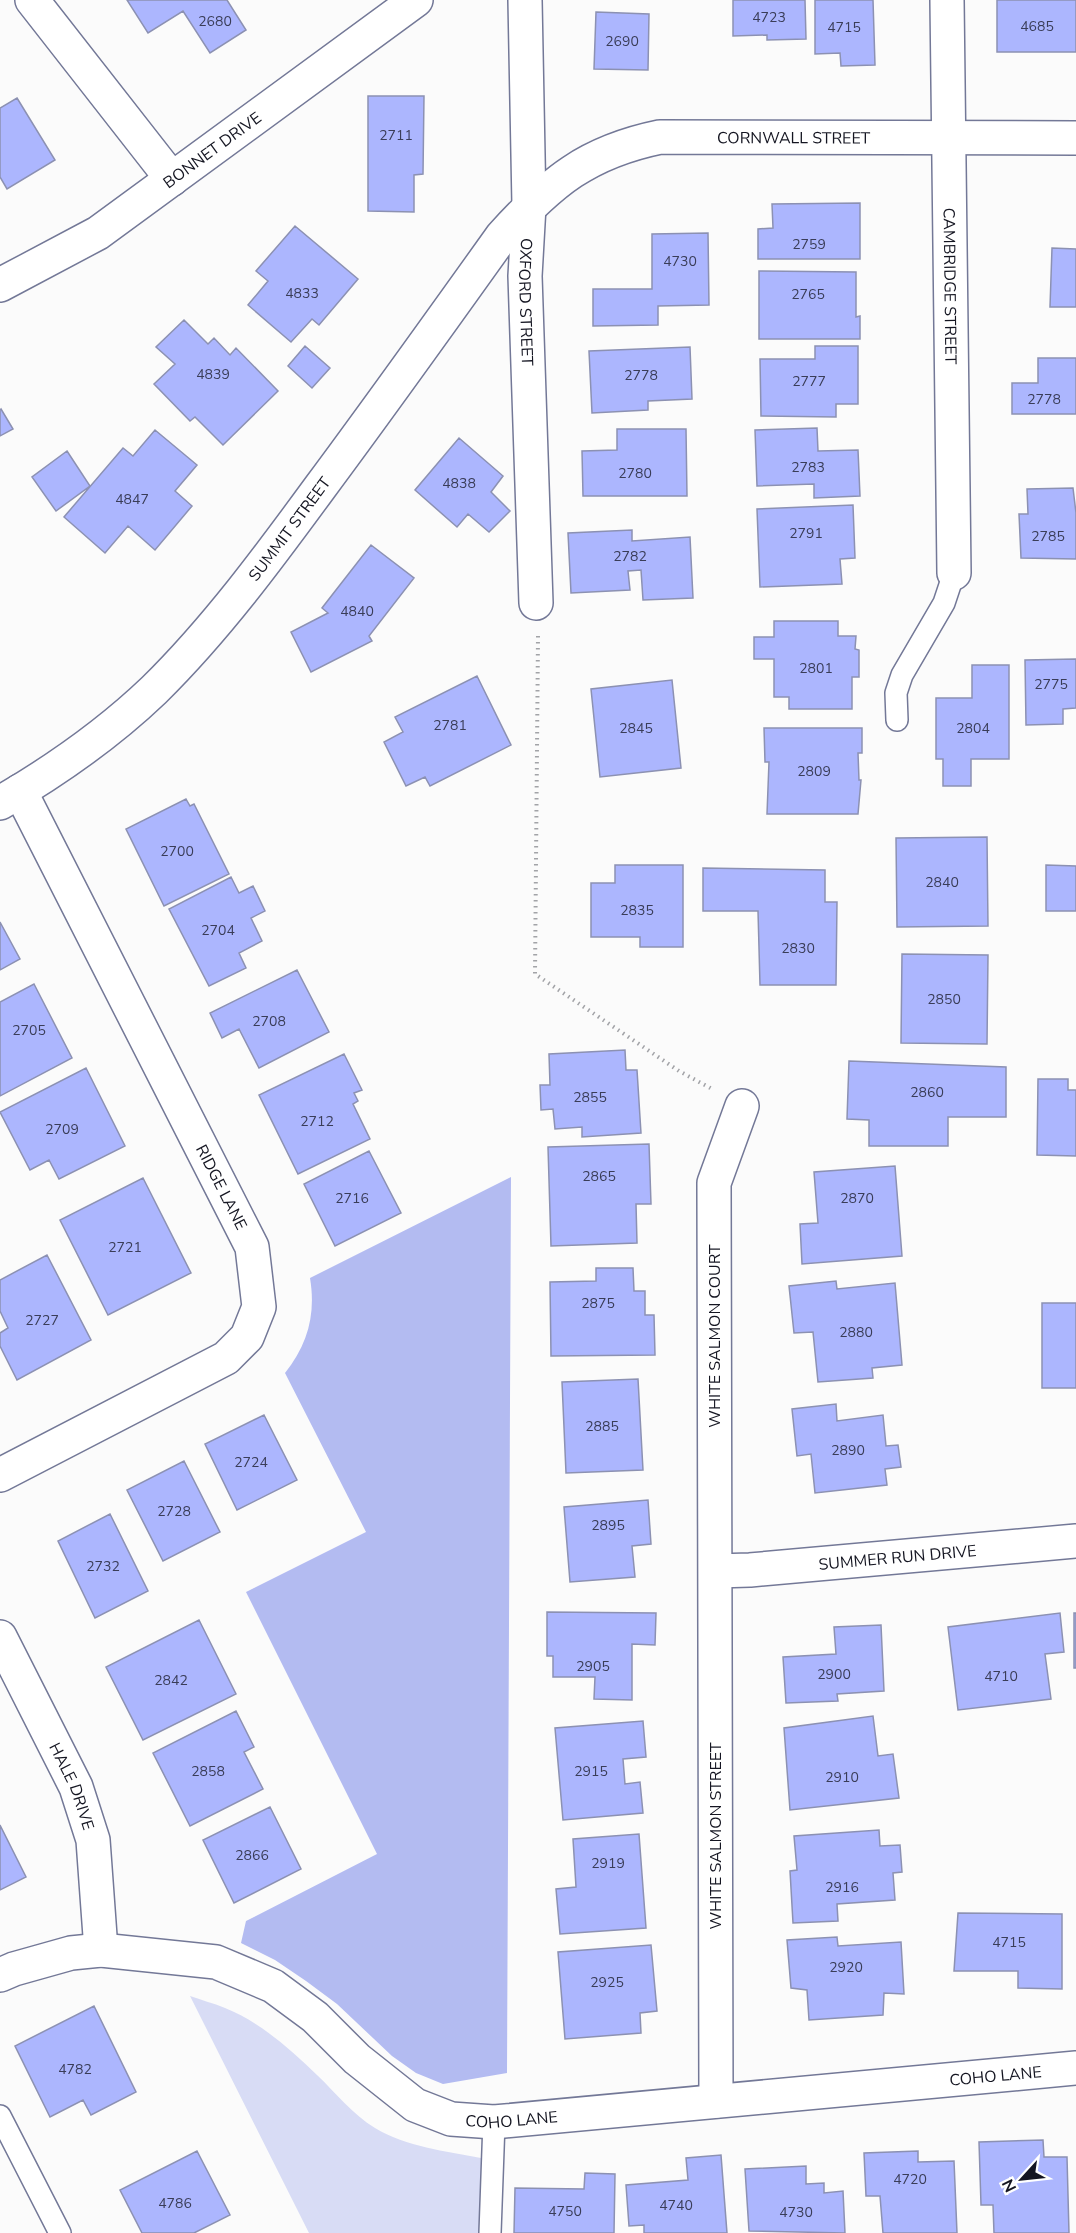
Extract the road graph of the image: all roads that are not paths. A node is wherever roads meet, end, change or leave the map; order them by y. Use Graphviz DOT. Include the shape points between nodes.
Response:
graph roads {
  1 [pos="32,0"];
  2 [pos="416,0"];
  3 [pos="525,0"];
  4 [pos="947,0"];
  5 [pos="949,138"];
  6 [pos="1076,138"];
  7 [pos="172,179"];
  8 [pos="529,206"];
  9 [pos="0,285"];
  10 [pos="954,573"];
  11 [pos="537,603"];
  12 [pos="897,720"];
  13 [pos="10,797"];
  14 [pos="742,1106"];
  15 [pos="0,1475"];
  16 [pos="1076,1541"];
  17 [pos="716,1571"];
  18 [pos="0,1637"];
  19 [pos="101,1950"];
  20 [pos="0,1976"];
  21 [pos="1076,2068"];
  22 [pos="716,2101"];
  23 [pos="0,2116"];
  24 [pos="494,2122"];
  25 [pos="60,2233"];
  26 [pos="490,2233"];
  1 -- 7 [label="street"];
  2 -- 7 [label="street, BONNET DRIVE"];
  3 -- 8 [label="street, OXFORD STREET"];
  4 -- 5 [label="street, CAMBRIDGE STREET"];
  5 -- 6 [label="street, CORNWALL STREET"];
  5 -- 8 [label="street, CORNWALL STREET" via="660,137 583,163"];
  5 -- 10 [label="street, CAMBRIDGE STREET"];
  7 -- 9 [label="street, BONNET DRIVE" via="98,233"];
  8 -- 11 [label="street, OXFORD STREET" via="525,276"];
  8 -- 13 [label="street, SUMMIT STREET" via="502,236 253,576 186,656 154,690 89,745"];
  10 -- 12 [label="lane" via="944,603 902,675 896,693"];
  13 -- 15 [label="street, RIDGE LANE" via="252,1247 259,1307 247,1337 226,1358"];
  14 -- 17 [label="street, WHITE SALMON COURT" via="714,1183"];
  16 -- 17 [label="street, SUMMER RUN DRIVE"];
  17 -- 22 [label="street, WHITE SALMON STREET"];
  18 -- 19 [label="street, HALE DRIVE" via="76,1787 93,1840"];
  19 -- 20 [label="street, COHO LANE" via="71,1953"];
  19 -- 24 [label="street, COHO LANE" via="224,1965 273,1986 315,2017 357,2059 415,2105 452,2119"];
  21 -- 22 [label="street, COHO LANE"];
  22 -- 24 [label="street, COHO LANE"];
  23 -- 25 [label="lane"];
  24 -- 26 [label="lane"];
}
